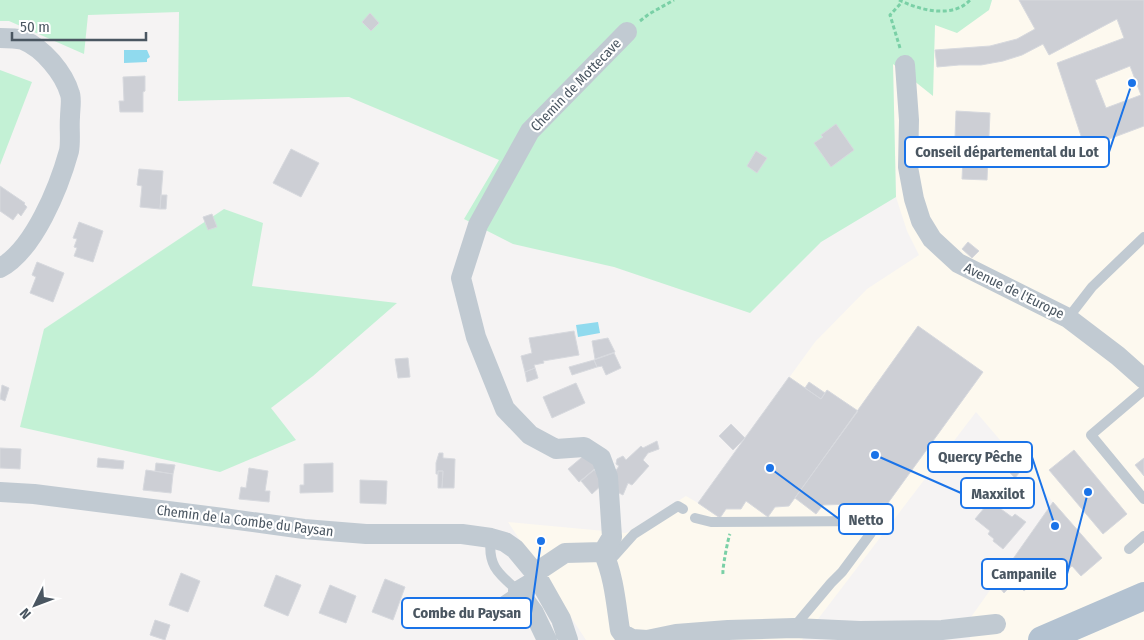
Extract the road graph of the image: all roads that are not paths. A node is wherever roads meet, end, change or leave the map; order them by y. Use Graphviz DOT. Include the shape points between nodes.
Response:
graph roads {
  1 [pos="627,32"];
  2 [pos="0,38"];
  3 [pos="905,65"];
  4 [pos="1144,237"];
  5 [pos="0,268"];
  6 [pos="1068,318"];
  7 [pos="1144,379"];
  8 [pos="1144,390"];
  9 [pos="0,492"];
  10 [pos="1144,499"];
  11 [pos="683,510"];
  12 [pos="695,518"];
  13 [pos="1144,536"];
  14 [pos="491,538"];
  15 [pos="1129,549"];
  16 [pos="605,558"];
  17 [pos="537,576"];
  18 [pos="518,591"];
  19 [pos="1144,596"];
  20 [pos="499,604"];
  21 [pos="1144,618"];
  22 [pos="561,619"];
  23 [pos="1087,622"];
  24 [pos="996,624"];
  25 [pos="794,628"];
  26 [pos="548,640"];
  27 [pos="568,640"];
  28 [pos="582,640"];
  29 [pos="1042,640"];
  1 -- 16 [label="street, Chemin de Mottecave" via="530,131 478,225 461,278 476,337 505,409 530,435 556,449 584,447 601,458 608,477 612,538"];
  2 -- 5 [label="street" via="22,40 37,48 56,66 70,94 69,149 55,192 42,220 21,250"];
  3 -- 6 [label="street, Avenue de l'Europe" via="908,167 921,221 932,239 958,263"];
  4 -- 6 [label="lane" via="1092,287"];
  6 -- 7 [label="street, Avenue de l'Europe"];
  8 -- 10 [label="lane" via="1091,435"];
  9 -- 14 [label="street, Chemin de la Combe du Paysan" via="304,529 366,534 462,534"];
  11 -- 16 [label="lane" via="678,506 634,534"];
  12 -- 25 [label="lane" via="711,522 864,521 870,525 871,533 857,554"];
  13 -- 15 [label="lane"];
  14 -- 17 [label="street, Chemin de la Combe du Paysan" via="515,549"];
  14 -- 18 [label="lane" via="490,560 497,573"];
  16 -- 17 [label="street" via="564,553"];
  16 -- 25 [label="street" via="620,630 632,639"];
  17 -- 18 [label="street"];
  17 -- 22 [label="street, Chemin de la Combe du Paysan"];
  18 -- 20 [label="lane"];
  18 -- 26 [label="street"];
  19 -- 23 [label="main road"];
  21 -- 23 [label="main road"];
  22 -- 27 [label="street, Chemin de la Combe du Paysan"];
  22 -- 28 [label="street, Chemin de la Combe du Paysan"];
  23 -- 29 [label="main road"];
  24 -- 25 [label="street" via="942,630"];
}
